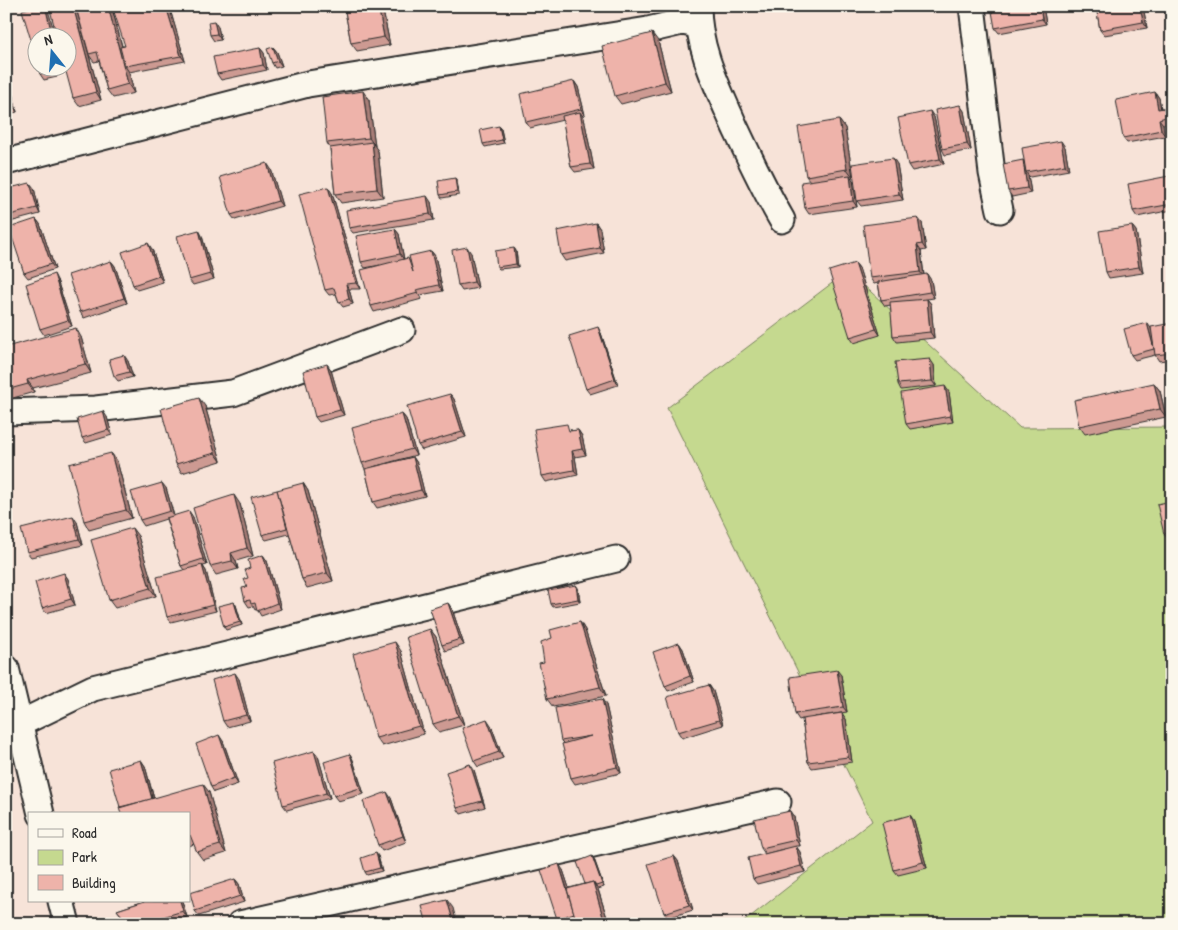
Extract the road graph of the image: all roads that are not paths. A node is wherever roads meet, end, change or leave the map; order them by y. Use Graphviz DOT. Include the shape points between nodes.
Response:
graph roads {
  1 [pos="972,6"];
  2 [pos="698,16"];
  3 [pos="6,162"];
  4 [pos="1000,210"];
  5 [pos="782,220"];
  6 [pos="402,330"];
  7 [pos="6,412"];
  8 [pos="616,559"];
  9 [pos="6,668"];
  10 [pos="19,724"];
  11 [pos="16,757"];
  12 [pos="778,802"];
  13 [pos="40,812"];
  14 [pos="61,902"];
  15 [pos="67,924"];
  16 [pos="240,924"];
  1 -- 4 [label="street" via="992,173"];
  2 -- 3 [label="street" via="648,30 308,84"];
  2 -- 5 [label="street" via="709,68 760,183"];
  6 -- 7 [label="street" via="233,393 96,409"];
  8 -- 10 [label="street" via="92,688"];
  9 -- 10 [label="street"];
  10 -- 11 [label="street"];
  11 -- 13 [label="street"];
  12 -- 16 [label="street"];
  14 -- 15 [label="street"];
}
